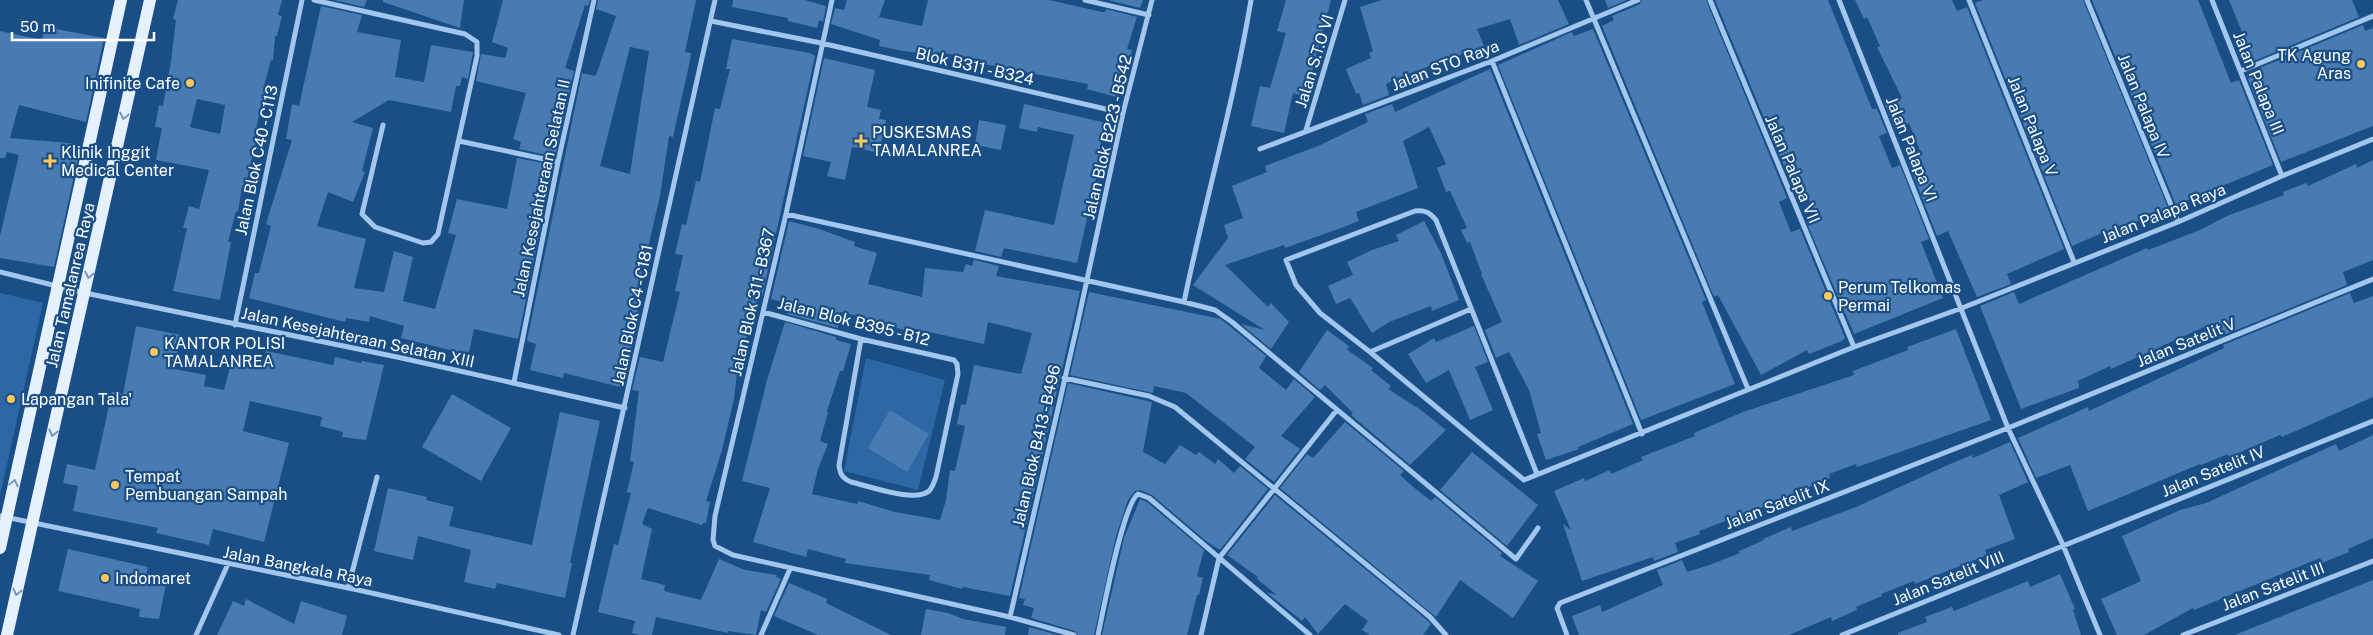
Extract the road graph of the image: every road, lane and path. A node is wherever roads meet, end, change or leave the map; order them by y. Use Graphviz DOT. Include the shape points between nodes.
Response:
graph roads {
  1 [pos="121,0"];
  2 [pos="150,0"];
  3 [pos="302,0"];
  4 [pos="314,0"];
  5 [pos="594,0"];
  6 [pos="715,0"];
  7 [pos="832,0"];
  8 [pos="1085,0"];
  9 [pos="1152,0"];
  10 [pos="1251,0"];
  11 [pos="1345,0"];
  12 [pos="1586,0"];
  13 [pos="1638,0"];
  14 [pos="1710,0"];
  15 [pos="1839,0"];
  16 [pos="1969,0"];
  17 [pos="2087,0"];
  18 [pos="2212,0"];
  19 [pos="1149,15"];
  20 [pos="2373,16"];
  21 [pos="1594,17"];
  22 [pos="711,21"];
  23 [pos="822,43"];
  24 [pos="1492,61"];
  25 [pos="2241,71"];
  26 [pos="1123,113"];
  27 [pos="384,125"];
  28 [pos="1306,130"];
  29 [pos="2373,139"];
  30 [pos="459,141"];
  31 [pos="1260,149"];
  32 [pos="558,162"];
  33 [pos="2282,176"];
  34 [pos="786,214"];
  35 [pos="2178,222"];
  36 [pos="2074,262"];
  37 [pos="0,272"];
  38 [pos="2373,279"];
  39 [pos="1087,281"];
  40 [pos="58,287"];
  41 [pos="85,293"];
  42 [pos="1184,302"];
  43 [pos="1962,308"];
  44 [pos="1471,310"];
  45 [pos="763,312"];
  46 [pos="235,325"];
  47 [pos="861,339"];
  48 [pos="1854,347"];
  49 [pos="1370,352"];
  50 [pos="1064,378"];
  51 [pos="514,382"];
  52 [pos="1748,389"];
  53 [pos="624,408"];
  54 [pos="1336,411"];
  55 [pos="2373,421"];
  56 [pos="2008,428"];
  57 [pos="1642,434"];
  58 [pos="1537,474"];
  59 [pos="377,476"];
  60 [pos="1274,487"];
  61 [pos="3,517"];
  62 [pos="32,524"];
  63 [pos="1538,528"];
  64 [pos="2063,545"];
  65 [pos="0,548"];
  66 [pos="1219,558"];
  67 [pos="2373,560"];
  68 [pos="228,564"];
  69 [pos="790,569"];
  70 [pos="348,588"];
  71 [pos="1010,617"];
  72 [pos="533,632"];
  73 [pos="8,635"];
  74 [pos="196,635"];
  75 [pos="559,635"];
  76 [pos="573,635"];
  77 [pos="761,635"];
  78 [pos="1074,635"];
  79 [pos="1098,635"];
  80 [pos="1200,635"];
  81 [pos="1310,635"];
  82 [pos="1446,635"];
  83 [pos="1567,635"];
  84 [pos="1842,635"];
  85 [pos="2100,635"];
  86 [pos="2183,635"];
  1 -- 40 [label="main road, Jalan Tamalanrea Raya"];
  2 -- 41 [label="main road, Jalan Tamalanrea Raya, one-way"];
  3 -- 46 [label="street, Jalan Blok C40 - C113"];
  4 -- 30 [label="street" via="473,38 477,42 476,56"];
  5 -- 32 [label="street, Jalan Kesejahteraan Selatan II"];
  6 -- 22 [label="street, Jalan Blok C4 - C181"];
  7 -- 23 [label="street, Jalan Blok 311 - B367"];
  8 -- 19 [label="street"];
  9 -- 19 [label="street, Jalan Blok B223 - B542"];
  10 -- 42 [label="street" via="1225,134"];
  11 -- 28 [label="street, Jalan S.T.O VI"];
  12 -- 21 [label="street"];
  13 -- 21 [label="street, Jalan STO Raya"];
  14 -- 48 [label="street, Jalan Palapa VII"];
  15 -- 43 [label="street, Jalan Palapa VI"];
  16 -- 36 [label="street, Jalan Palapa V"];
  17 -- 35 [label="street, Jalan Palapa IV"];
  18 -- 25 [label="street, Jalan Palapa III"];
  19 -- 26 [label="street, Jalan Blok B223 - B542"];
  20 -- 25 [label="street"];
  21 -- 24 [label="street, Jalan STO Raya"];
  21 -- 52 [label="street"];
  22 -- 23 [label="street, Blok B311 - B324"];
  22 -- 53 [label="street, Jalan Blok C4 - C181"];
  23 -- 26 [label="street, Blok B311 - B324"];
  23 -- 34 [label="street, Jalan Blok 311 - B367"];
  24 -- 28 [label="street, Jalan STO Raya"];
  24 -- 57 [label="street"];
  25 -- 33 [label="street, Jalan Palapa III"];
  26 -- 39 [label="street, Jalan Blok B223 - B542"];
  27 -- 30 [label="street" via="362,214 375,227 423,243 431,242 438,234"];
  28 -- 31 [label="street, Jalan STO Raya"];
  29 -- 33 [label="street, Jalan Palapa Raya"];
  30 -- 32 [label="street"];
  32 -- 51 [label="street, Jalan Kesejahteraan Selatan II"];
  33 -- 35 [label="street, Jalan Palapa Raya"];
  34 -- 39 [label="street"];
  34 -- 45 [label="street, Jalan Blok 311 - B367"];
  35 -- 36 [label="street, Jalan Palapa Raya"];
  36 -- 43 [label="street, Jalan Palapa Raya"];
  37 -- 40 [label="street, Jalan Kesejahteraan Selatan XIII"];
  38 -- 56 [label="street, Jalan Satelit V"];
  39 -- 42 [label="street"];
  39 -- 50 [label="street, Jalan Blok B413 - B496"];
  40 -- 41 [label="street, Jalan Kesejahteraan Selatan XIII"];
  61 -- 40 [label="main road, Jalan Tamalanrea Raya, one-way"];
  41 -- 46 [label="street, Jalan Kesejahteraan Selatan XIII"];
  41 -- 62 [label="main road, Jalan Tamalanrea Raya, one-way"];
  42 -- 54 [label="street" via="1222,314"];
  43 -- 48 [label="street, Jalan Palapa Raya"];
  43 -- 56 [label="street, Jalan Palapa VI"];
  44 -- 49 [label="street"];
  44 -- 49 [label="street" via="1436,220 1424,210 1286,260 1296,285 1320,313"];
  44 -- 58 [label="street"];
  45 -- 47 [label="street, Jalan Blok B395 - B12"];
  45 -- 69 [label="street, Jalan Blok 311 - B367" via="715,516 714,543 717,548 733,555"];
  46 -- 51 [label="street, Jalan Kesejahteraan Selatan XIII"];
  47 -- 47 [label="street, Jalan Blok B395 - B12" via="938,355 957,364 933,486 921,495 911,496 845,479 840,474"];
  48 -- 52 [label="street, Jalan Palapa Raya"];
  49 -- 58 [label="street" via="1524,480"];
  50 -- 60 [label="street" via="1149,396 1175,407"];
  50 -- 71 [label="street, Jalan Blok B413 - B496"];
  51 -- 53 [label="street, Jalan Kesejahteraan Selatan XIII"];
  52 -- 57 [label="street, Jalan Palapa Raya"];
  53 -- 76 [label="street, Jalan Blok C4 - C181"];
  54 -- 60 [label="street"];
  54 -- 63 [label="street" via="1516,559"];
  55 -- 64 [label="street, Jalan Satelit IV"];
  56 -- 64 [label="street, Jalan Palapa VI"];
  56 -- 83 [label="street, Jalan Satelit IX" via="1560,603 1557,607"];
  57 -- 58 [label="street, Jalan Palapa Raya"];
  59 -- 70 [label="street"];
  60 -- 66 [label="street"];
  60 -- 82 [label="street" via="1430,617"];
  61 -- 62 [label="street, Jalan Bangkala Raya"];
  61 -- 65 [label="main road, Jalan Tamalanrea Raya"];
  62 -- 68 [label="street, Jalan Bangkala Raya"];
  62 -- 73 [label="main road, Jalan Tamalanrea Raya, one-way"];
  64 -- 84 [label="street, Jalan Satelit VIII"];
  64 -- 85 [label="street, Jalan Palapa VI"];
  66 -- 79 [label="street" via="1149,498 1134,496 1117,549"];
  66 -- 80 [label="street"];
  66 -- 81 [label="street"];
  67 -- 86 [label="street, Jalan Satelit III"];
  68 -- 70 [label="street, Jalan Bangkala Raya"];
  68 -- 74 [label="street"];
  69 -- 71 [label="street"];
  69 -- 77 [label="street"];
  70 -- 72 [label="street, Jalan Bangkala Raya"];
  71 -- 78 [label="street"];
  72 -- 75 [label="street, Jalan Bangkala Raya"];
}
